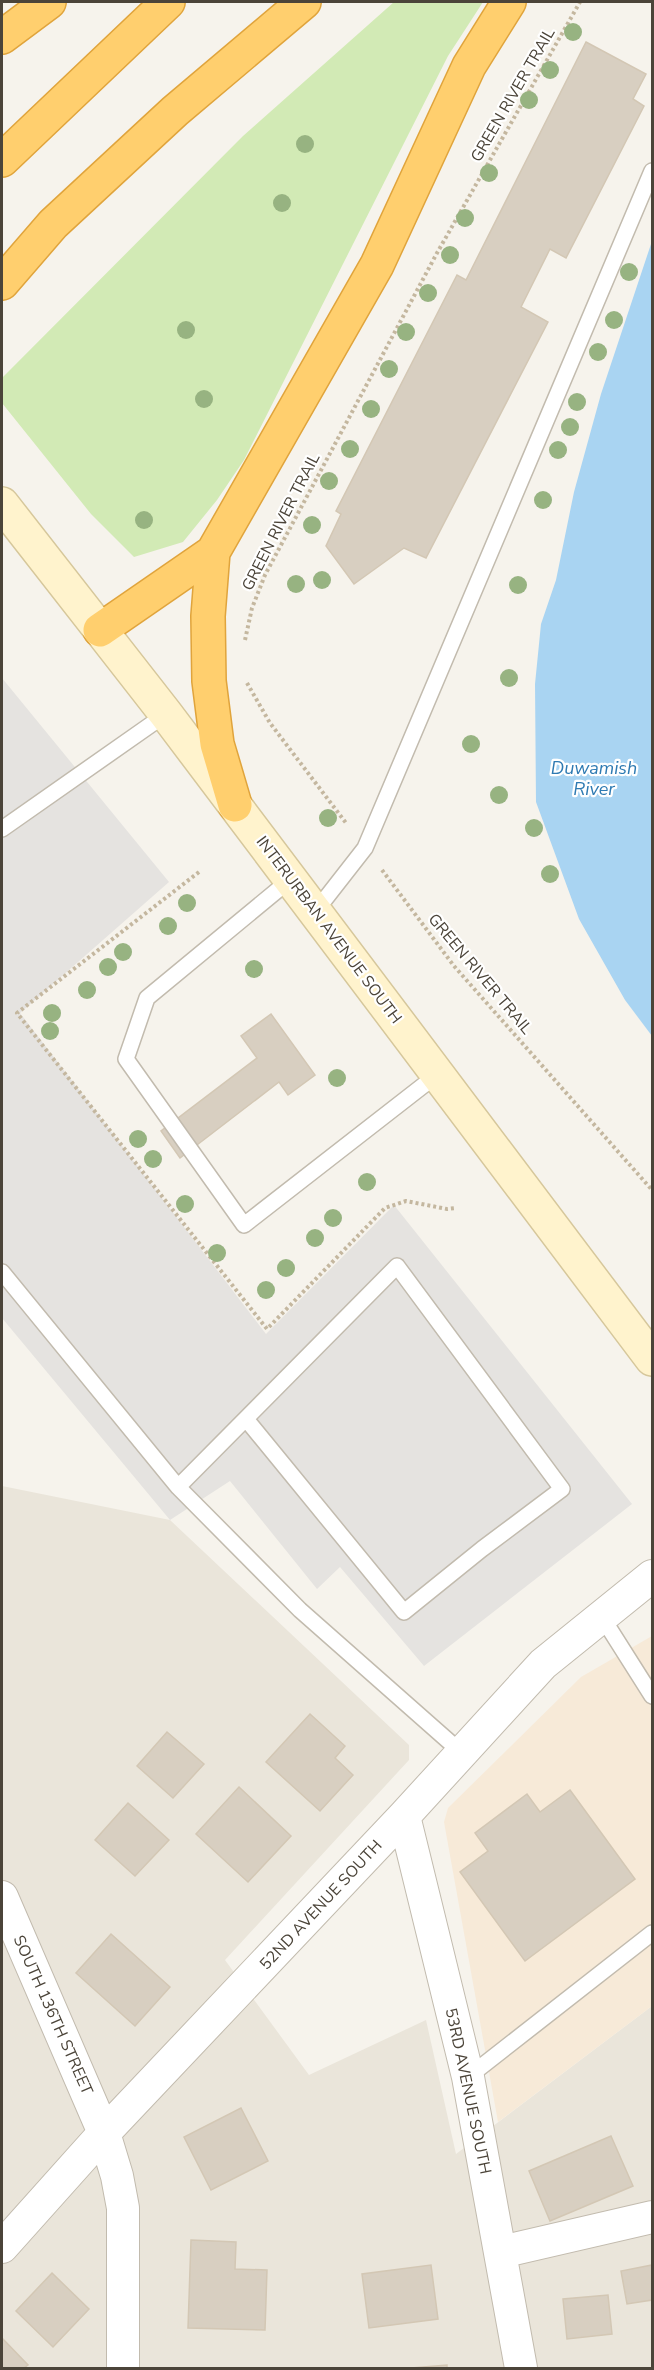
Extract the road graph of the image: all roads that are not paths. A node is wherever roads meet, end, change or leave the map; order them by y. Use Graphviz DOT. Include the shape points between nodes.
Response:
graph roads {
  1 [pos="49,2"];
  2 [pos="168,2"];
  3 [pos="304,2"];
  4 [pos="509,2"];
  5 [pos="2,38"];
  6 [pos="2,160"];
  7 [pos="652,171"];
  8 [pos="2,283"];
  9 [pos="2,504"];
  10 [pos="213,552"];
  11 [pos="100,630"];
  12 [pos="166,714"];
  13 [pos="235,805"];
  14 [pos="2,829"];
  15 [pos="291,879"];
  16 [pos="315,912"];
  17 [pos="438,1074"];
  18 [pos="2,1272"];
  19 [pos="652,1359"];
  20 [pos="246,1419"];
  21 [pos="178,1487"];
  22 [pos="652,1576"];
  23 [pos="602,1617"];
  24 [pos="652,1694"];
  25 [pos="462,1753"];
  26 [pos="404,1816"];
  27 [pos="2,1897"];
  28 [pos="652,1933"];
  29 [pos="468,2077"];
  30 [pos="104,2133"];
  31 [pos="652,2217"];
  32 [pos="2,2247"];
  33 [pos="501,2252"];
  34 [pos="123,2368"];
  35 [pos="521,2368"];
  1 -- 5 [label="highway"];
  2 -- 6 [label="highway"];
  3 -- 8 [label="highway" via="175,111 53,224"];
  4 -- 10 [label="highway" via="469,66 377,265"];
  7 -- 16 [label="lane" via="365,848"];
  9 -- 11 [label="main road, INTERURBAN AVENUE SOUTH"];
  10 -- 11 [label="highway"];
  10 -- 13 [label="highway" via="208,616 209,681 217,744"];
  11 -- 12 [label="main road, INTERURBAN AVENUE SOUTH"];
  12 -- 13 [label="main road, INTERURBAN AVENUE SOUTH"];
  12 -- 14 [label="lane"];
  13 -- 15 [label="main road, INTERURBAN AVENUE SOUTH"];
  15 -- 16 [label="main road, INTERURBAN AVENUE SOUTH"];
  15 -- 17 [label="lane" via="147,998 126,1059 244,1225"];
  16 -- 17 [label="main road, INTERURBAN AVENUE SOUTH"];
  17 -- 19 [label="main road, INTERURBAN AVENUE SOUTH"];
  18 -- 21 [label="lane"];
  20 -- 20 [label="lane" via="397,1266 562,1489 404,1612"];
  20 -- 21 [label="lane"];
  21 -- 25 [label="lane" via="300,1610"];
  22 -- 23 [label="street, 52ND AVENUE SOUTH"];
  23 -- 24 [label="lane"];
  23 -- 25 [label="street, 52ND AVENUE SOUTH" via="543,1664"];
  25 -- 26 [label="street, 52ND AVENUE SOUTH"];
  26 -- 29 [label="street, 53RD AVENUE SOUTH"];
  26 -- 30 [label="street, 52ND AVENUE SOUTH"];
  27 -- 30 [label="street, SOUTH 136TH STREET"];
  28 -- 29 [label="lane"];
  29 -- 33 [label="street, 53RD AVENUE SOUTH"];
  30 -- 32 [label="street, 52ND AVENUE SOUTH"];
  30 -- 34 [label="street, SOUTH 136TH STREET" via="123,2208"];
  31 -- 33 [label="street"];
  33 -- 35 [label="street, 53RD AVENUE SOUTH"];
}
